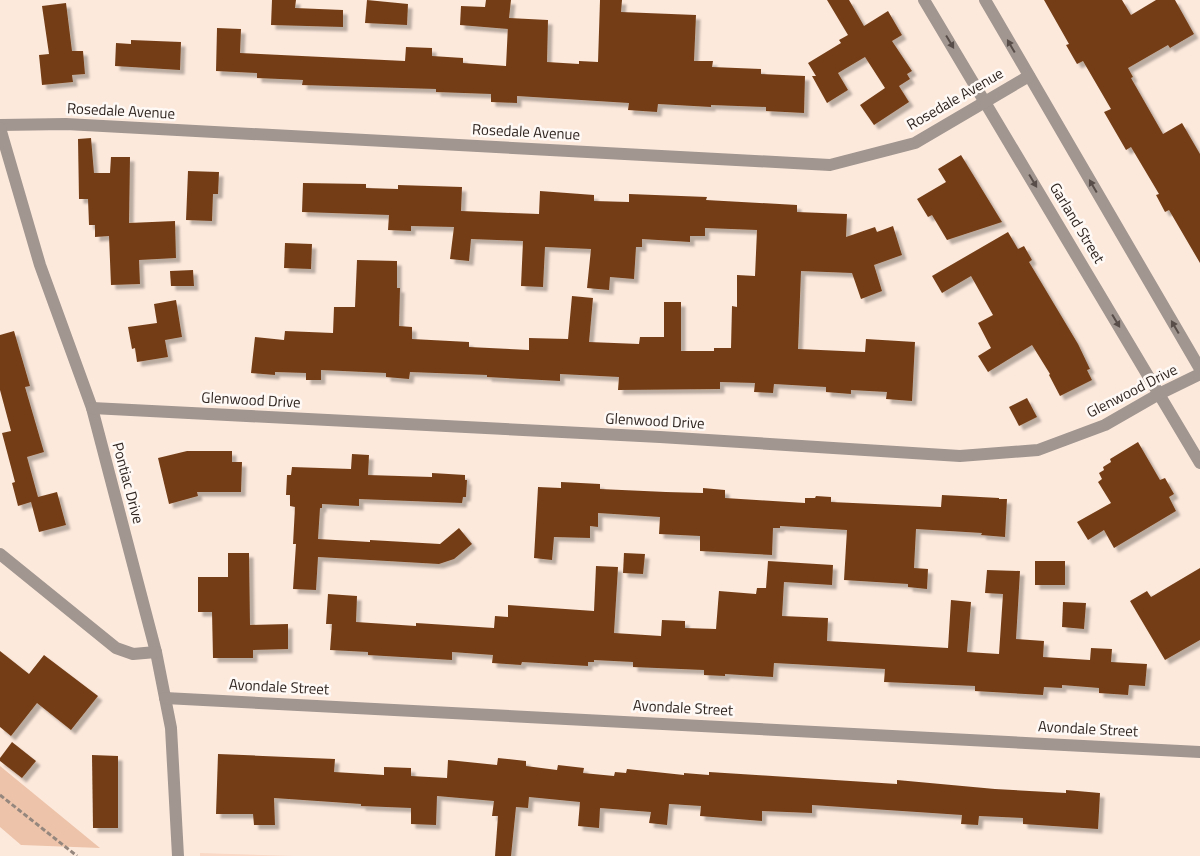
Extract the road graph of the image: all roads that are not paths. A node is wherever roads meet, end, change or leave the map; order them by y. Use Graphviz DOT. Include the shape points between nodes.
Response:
graph roads {
  1 [pos="924,0"];
  2 [pos="985,0"];
  3 [pos="1029,76"];
  4 [pos="985,101"];
  5 [pos="0,127"];
  6 [pos="1200,369"];
  7 [pos="1200,374"];
  8 [pos="1159,394"];
  9 [pos="92,408"];
  10 [pos="1200,463"];
  11 [pos="0,554"];
  12 [pos="156,652"];
  13 [pos="165,698"];
  14 [pos="1200,752"];
  15 [pos="178,856"];
  1 -- 4 [label="street, Garland Street, one-way"];
  3 -- 2 [label="street, one-way"];
  3 -- 4 [label="street, Rosedale Avenue"];
  6 -- 3 [label="street, one-way"];
  4 -- 5 [label="street, Rosedale Avenue" via="916,143 830,165 66,124"];
  4 -- 8 [label="street, Garland Street, one-way"];
  5 -- 9 [label="street, Pontiac Drive" via="40,266"];
  7 -- 8 [label="street, Glenwood Drive"];
  8 -- 9 [label="street, Glenwood Drive" via="1105,425 1038,450 960,456"];
  8 -- 10 [label="street, Garland Street"];
  9 -- 12 [label="street, Pontiac Drive"];
  11 -- 12 [label="street" via="116,648 133,654"];
  12 -- 13 [label="street, Pontiac Drive"];
  13 -- 14 [label="street, Avondale Street"];
  13 -- 15 [label="street, Pontiac Drive" via="171,728"];
}
